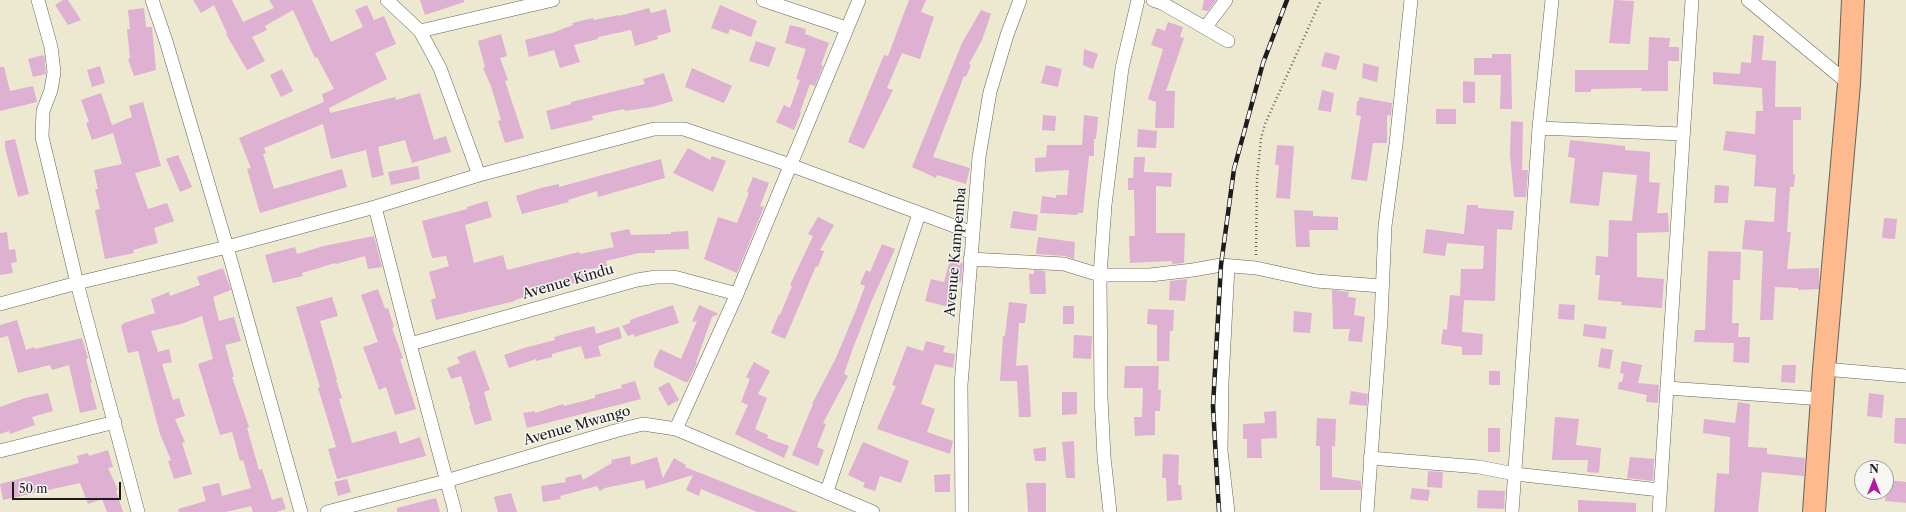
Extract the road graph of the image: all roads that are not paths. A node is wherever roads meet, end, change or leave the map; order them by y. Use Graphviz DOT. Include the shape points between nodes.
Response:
graph roads {
  1 [pos="38,0"];
  2 [pos="152,0"];
  3 [pos="387,0"];
  4 [pos="553,0"];
  5 [pos="763,0"];
  6 [pos="859,0"];
  7 [pos="1020,0"];
  8 [pos="1138,0"];
  9 [pos="1154,0"];
  10 [pos="1226,0"];
  11 [pos="1411,0"];
  12 [pos="1552,0"];
  13 [pos="1692,0"];
  14 [pos="1748,0"];
  15 [pos="1853,0"];
  16 [pos="846,28"];
  17 [pos="1205,28"];
  18 [pos="420,30"];
  19 [pos="1228,41"];
  20 [pos="1849,84"];
  21 [pos="1539,128"];
  22 [pos="1682,134"];
  23 [pos="790,165"];
  24 [pos="479,175"];
  25 [pos="375,207"];
  26 [pos="919,214"];
  27 [pos="973,233"];
  28 [pos="227,247"];
  29 [pos="970,259"];
  30 [pos="1228,266"];
  31 [pos="1100,274"];
  32 [pos="77,283"];
  33 [pos="1381,286"];
  34 [pos="737,294"];
  35 [pos="0,304"];
  36 [pos="410,344"];
  37 [pos="1824,369"];
  38 [pos="1906,376"];
  39 [pos="1667,388"];
  40 [pos="1823,399"];
  41 [pos="115,422"];
  42 [pos="676,429"];
  43 [pos="0,451"];
  44 [pos="1370,458"];
  45 [pos="1515,474"];
  46 [pos="446,480"];
  47 [pos="1660,490"];
  48 [pos="827,491"];
  49 [pos="138,512"];
  50 [pos="301,512"];
  51 [pos="327,512"];
  52 [pos="455,512"];
  53 [pos="873,512"];
  54 [pos="962,512"];
  55 [pos="1110,512"];
  56 [pos="1228,512"];
  57 [pos="1367,512"];
  58 [pos="1512,512"];
  59 [pos="1658,512"];
  60 [pos="1814,512"];
  1 -- 32 [label="street" via="51,47 54,72 43,111 42,137"];
  2 -- 28 [label="street"];
  3 -- 18 [label="street"];
  4 -- 18 [label="street"];
  5 -- 16 [label="street"];
  6 -- 16 [label="street"];
  7 -- 27 [label="street, Avenue Kampemba" via="990,92 980,157"];
  8 -- 31 [label="street" via="1122,68 1105,205"];
  9 -- 17 [label="street"];
  10 -- 17 [label="street"];
  11 -- 33 [label="street" via="1385,226"];
  12 -- 21 [label="street"];
  13 -- 22 [label="street"];
  14 -- 20 [label="street"];
  15 -- 20 [label="highway"];
  16 -- 23 [label="street"];
  17 -- 19 [label="street"];
  18 -- 24 [label="street" via="440,68"];
  20 -- 37 [label="highway"];
  21 -- 22 [label="street"];
  21 -- 45 [label="street"];
  22 -- 39 [label="street"];
  23 -- 24 [label="street" via="684,129 654,129"];
  23 -- 26 [label="street"];
  23 -- 34 [label="street"];
  24 -- 25 [label="street"];
  25 -- 28 [label="street"];
  25 -- 36 [label="street"];
  26 -- 27 [label="street"];
  26 -- 48 [label="street"];
  27 -- 29 [label="street, Avenue Kampemba"];
  28 -- 32 [label="street"];
  28 -- 50 [label="street"];
  29 -- 31 [label="street" via="1064,264"];
  29 -- 54 [label="street, Avenue Kampemba" via="961,384"];
  30 -- 31 [label="street" via="1150,275"];
  30 -- 33 [label="street" via="1256,268 1316,281"];
  30 -- 56 [label="street" via="1221,451"];
  31 -- 55 [label="street" via="1101,396"];
  32 -- 35 [label="street"];
  32 -- 41 [label="street"];
  33 -- 44 [label="street" via="1381,319"];
  34 -- 36 [label="street, Avenue Kindu" via="674,277 644,279"];
  34 -- 42 [label="street"];
  36 -- 46 [label="street"];
  37 -- 38 [label="street"];
  37 -- 40 [label="highway"];
  39 -- 40 [label="street"];
  39 -- 47 [label="street"];
  40 -- 60 [label="highway"];
  41 -- 43 [label="street"];
  41 -- 49 [label="street"];
  42 -- 46 [label="street, Avenue Mwango" via="643,424"];
  42 -- 48 [label="street, Avenue Mwango"];
  44 -- 45 [label="street" via="1479,467"];
  44 -- 57 [label="street"];
  45 -- 47 [label="street"];
  45 -- 58 [label="street"];
  46 -- 51 [label="street, Avenue Mwango"];
  46 -- 52 [label="street"];
  47 -- 59 [label="street"];
  48 -- 53 [label="street, Avenue Mwango"];
}
